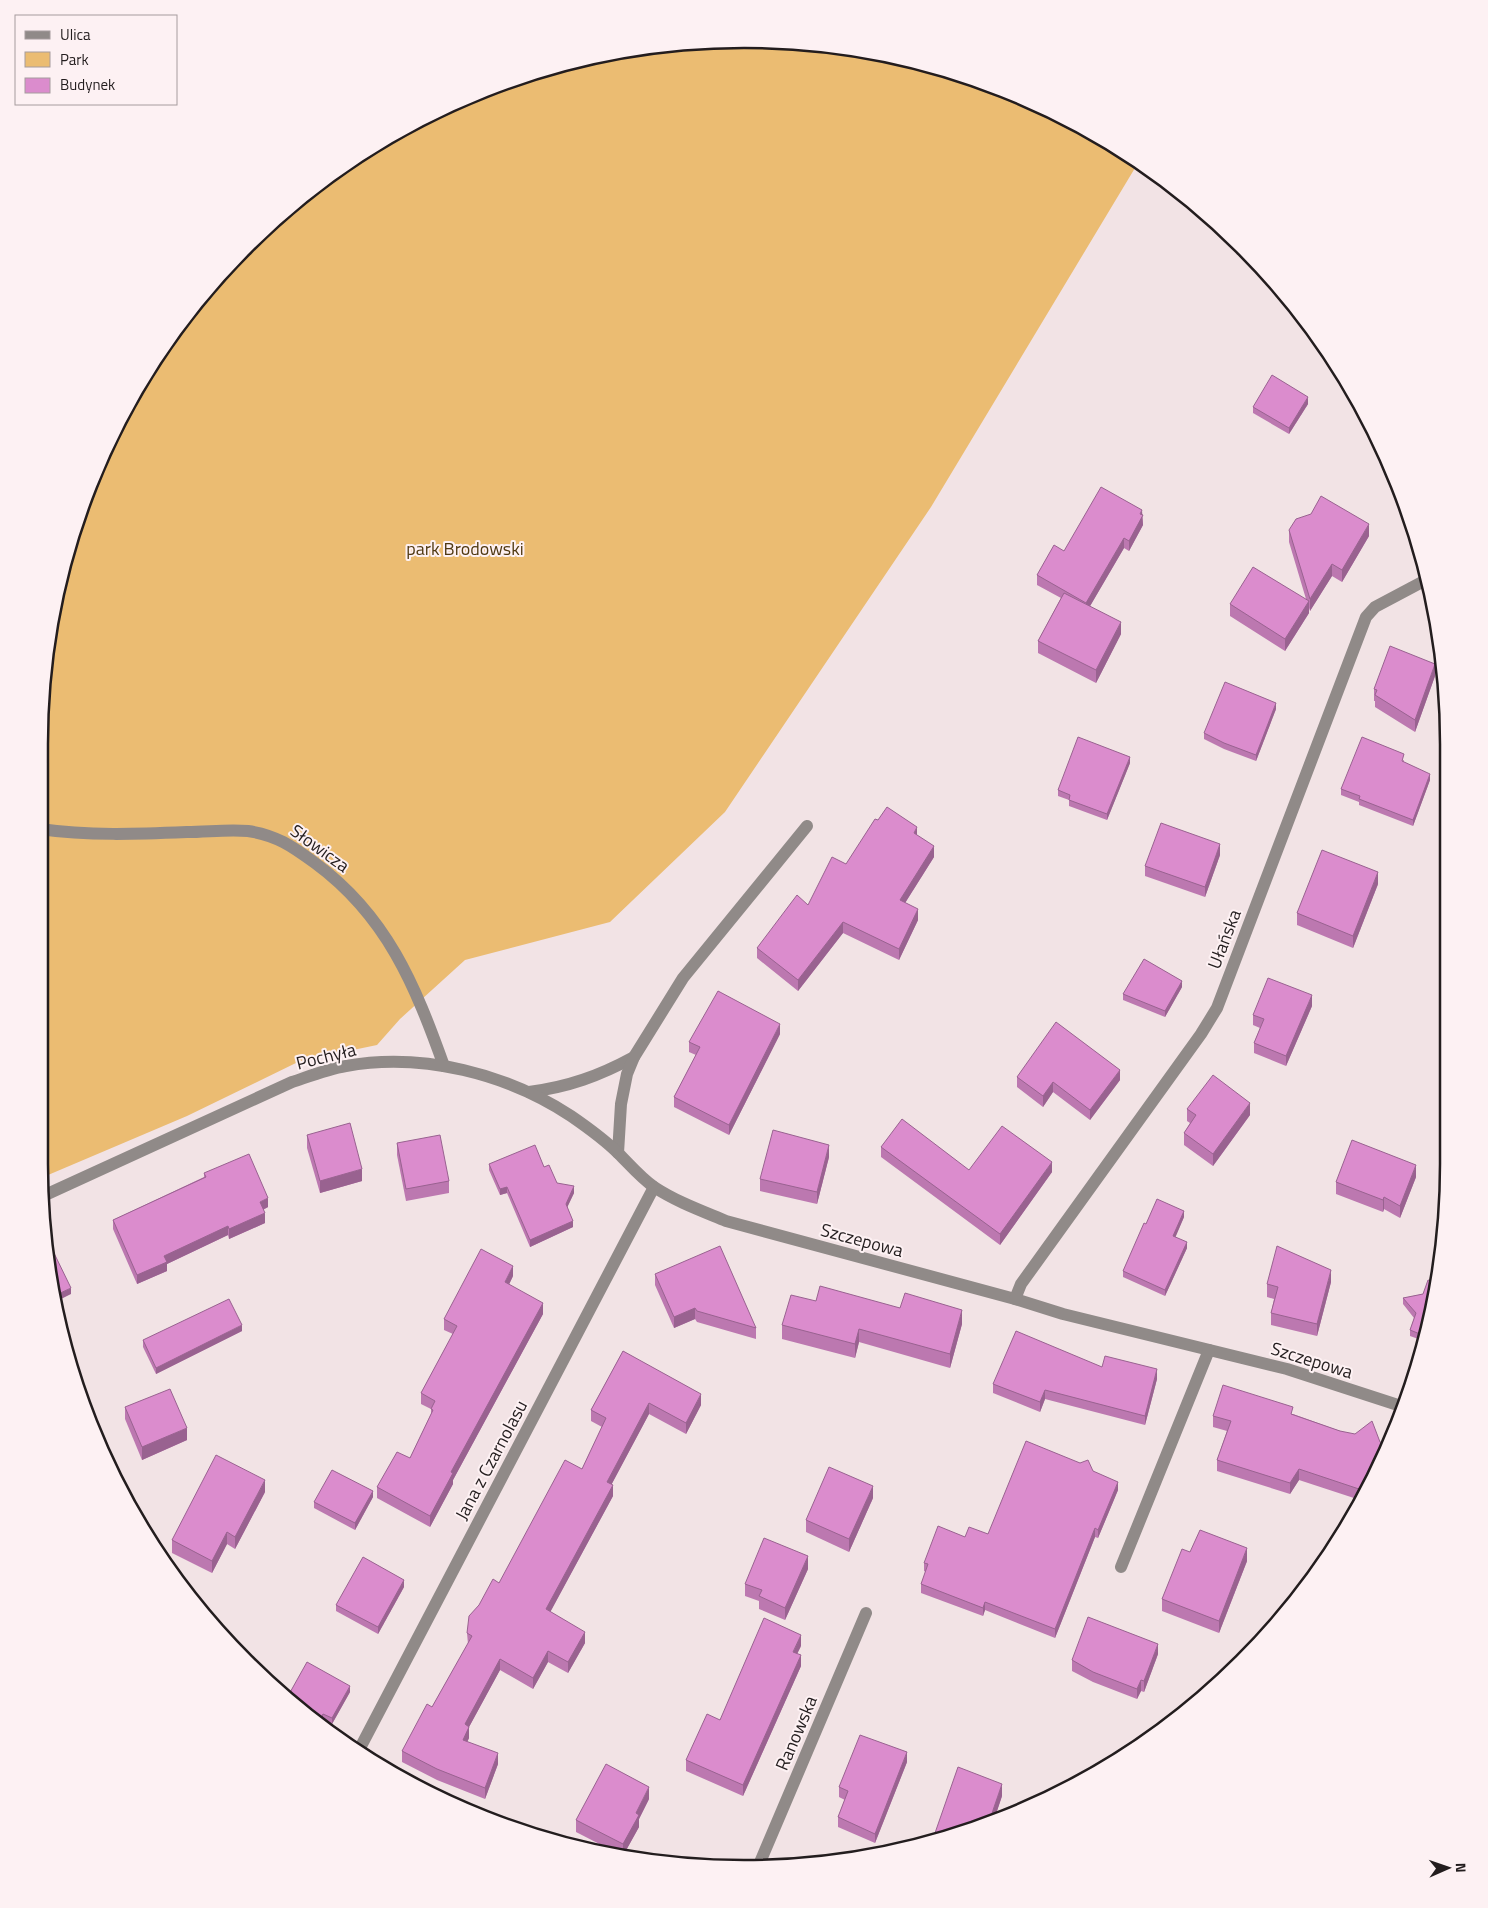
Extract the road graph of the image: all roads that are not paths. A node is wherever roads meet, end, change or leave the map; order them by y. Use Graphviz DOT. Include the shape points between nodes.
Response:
graph roads {
  1 [pos="1421,582"];
  2 [pos="806,826"];
  3 [pos="48,830"];
  4 [pos="634,1057"];
  5 [pos="444,1066"];
  6 [pos="529,1092"];
  7 [pos="618,1153"];
  8 [pos="654,1187"];
  9 [pos="49,1193"];
  10 [pos="1015,1299"];
  11 [pos="1209,1350"];
  12 [pos="1397,1405"];
  13 [pos="1121,1567"];
  14 [pos="866,1612"];
  15 [pos="361,1746"];
  16 [pos="761,1860"];
  1 -- 10 [label="street, Ułańska" via="1375,607 1366,617 1217,1008 1021,1284"];
  2 -- 4 [label="street" via="683,978"];
  3 -- 5 [label="street, Słowicza" via="139,834 246,831 270,835 290,844 333,876 377,924 399,958 423,1009"];
  4 -- 6 [label="street" via="570,1085"];
  4 -- 7 [label="street" via="626,1074"];
  5 -- 6 [label="street, Pochyła" via="481,1074"];
  5 -- 9 [label="street, Pochyła" via="379,1063 318,1073"];
  6 -- 7 [label="street, Pochyła" via="572,1116"];
  7 -- 8 [label="street, Szczepowa"];
  8 -- 10 [label="street, Szczepowa" via="726,1221"];
  8 -- 15 [label="street, Jana z Czarnolasu"];
  10 -- 11 [label="street, Szczepowa"];
  11 -- 12 [label="street, Szczepowa" via="1287,1369"];
  11 -- 13 [label="street"];
  14 -- 16 [label="street, Ranowska"];
}
